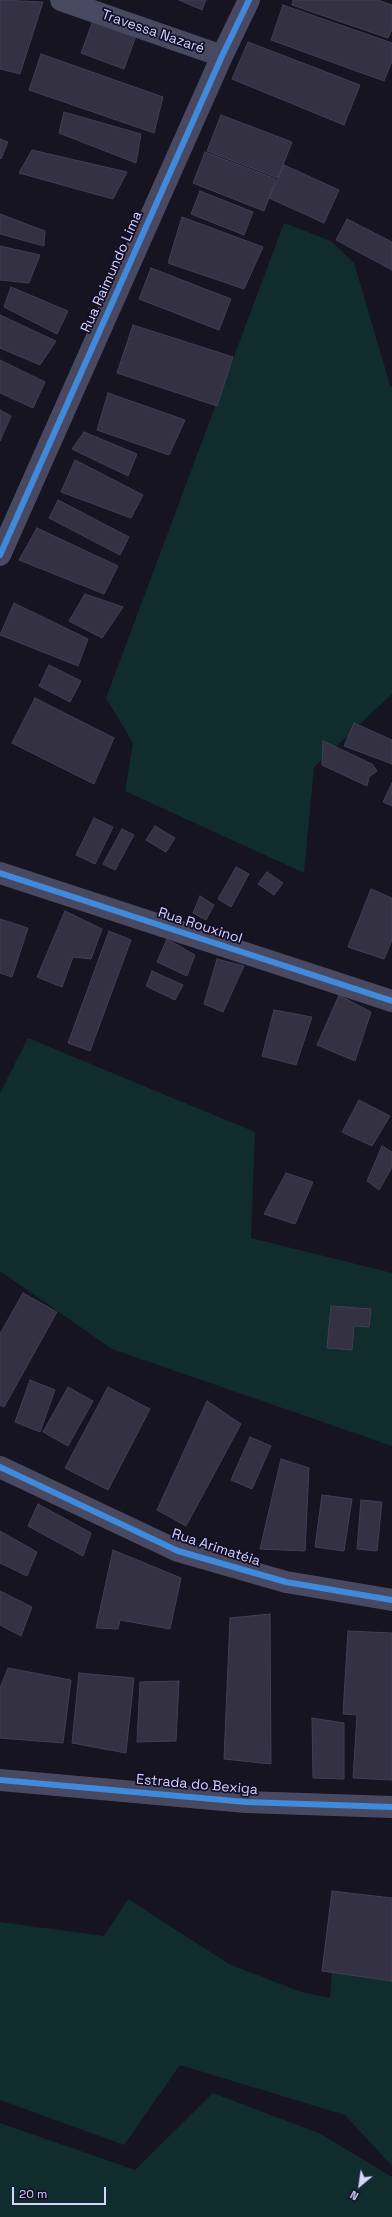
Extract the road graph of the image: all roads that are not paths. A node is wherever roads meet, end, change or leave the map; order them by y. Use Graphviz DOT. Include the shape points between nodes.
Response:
graph roads {
  1 [pos="61,0"];
  2 [pos="249,0"];
  3 [pos="222,56"];
  4 [pos="0,555"];
  5 [pos="0,873"];
  6 [pos="392,1001"];
  7 [pos="1,1471"];
  8 [pos="392,1600"];
  9 [pos="0,1780"];
  10 [pos="392,1807"];
  1 -- 3 [label="street, Travessa Nazaré"];
  2 -- 3 [label="street, Rua Raimundo Lima"];
  3 -- 4 [label="street, Rua Raimundo Lima"];
  5 -- 6 [label="street, Rua Rouxinol"];
  7 -- 8 [label="street, Rua Arimatéia" via="178,1551 286,1582"];
  9 -- 10 [label="street, Estrada do Bexiga" via="246,1802"];
}
